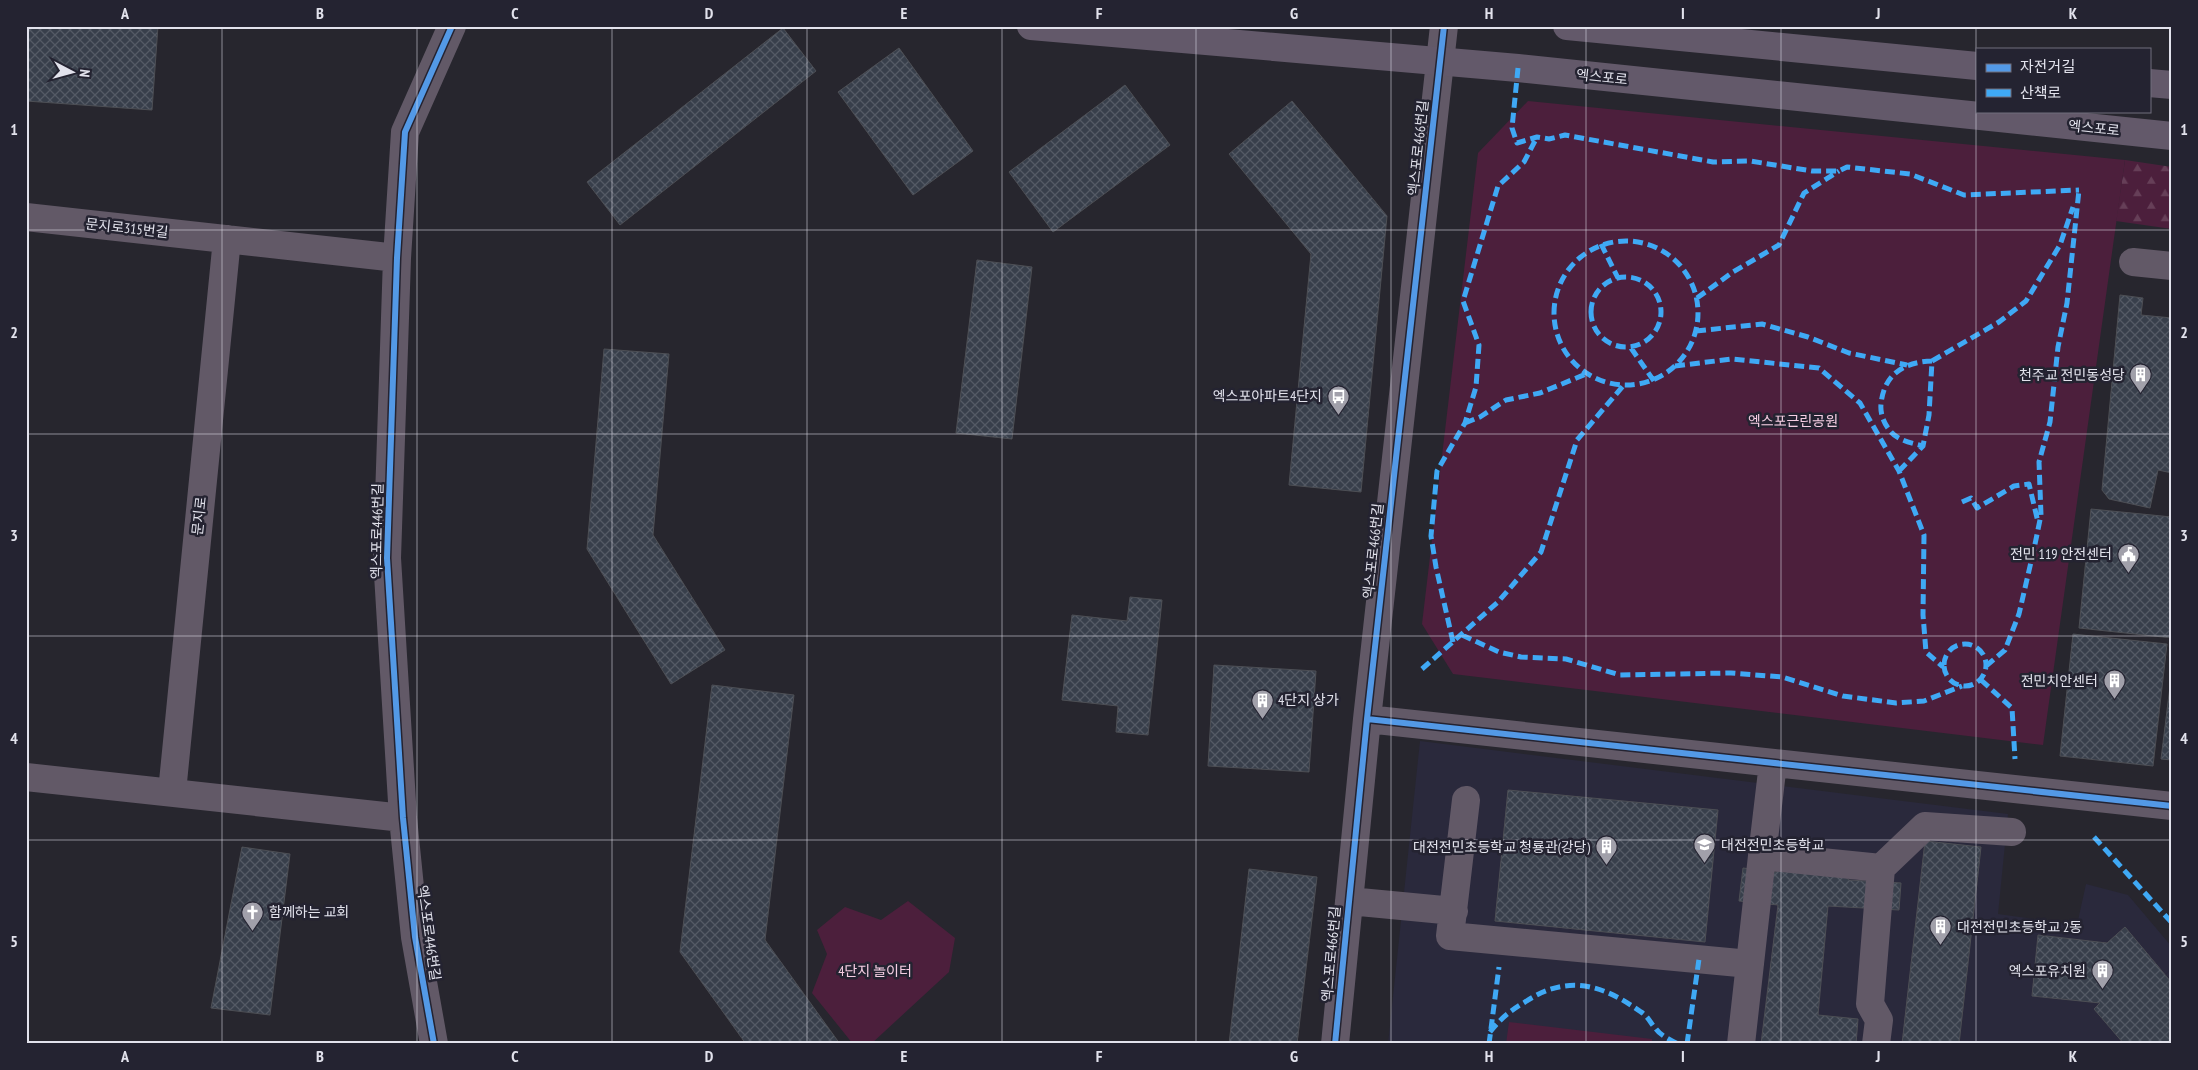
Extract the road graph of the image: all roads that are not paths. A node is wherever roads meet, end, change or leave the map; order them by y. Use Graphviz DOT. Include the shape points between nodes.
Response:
graph roads {
  1 [pos="452,26"];
  2 [pos="1031,26"];
  3 [pos="1444,26"];
  4 [pos="1567,26"];
  5 [pos="1440,61"];
  6 [pos="1976,66"];
  7 [pos="2150,83"];
  8 [pos="2172,85"];
  9 [pos="2172,136"];
  10 [pos="26,217"];
  11 [pos="227,239"];
  12 [pos="397,258"];
  13 [pos="2133,262"];
  14 [pos="2172,266"];
  15 [pos="1367,719"];
  16 [pos="1772,763"];
  17 [pos="26,777"];
  18 [pos="172,792"];
  19 [pos="1466,800"];
  20 [pos="2172,806"];
  21 [pos="403,818"];
  22 [pos="2012,832"];
  23 [pos="1762,856"];
  24 [pos="1881,868"];
  25 [pos="1349,901"];
  26 [pos="1454,911"];
  27 [pos="1750,964"];
  28 [pos="434,1044"];
  29 [pos="1335,1044"];
  30 [pos="1741,1044"];
  31 [pos="1876,1044"];
  1 -- 12 [label="street, 엑스포로446번길" via="405,132"];
  2 -- 5 [label="main road, 엑스포로"];
  3 -- 5 [label="street, 엑스포로466번길"];
  4 -- 6 [label="main road"];
  5 -- 9 [label="main road, 엑스포로"];
  5 -- 15 [label="street, 엑스포로466번길"];
  7 -- 8 [label="main road"];
  10 -- 11 [label="street, 문지로315번길"];
  11 -- 12 [label="street, 문지로315번길"];
  11 -- 18 [label="street, 문지로"];
  12 -- 21 [label="street, 엑스포로446번길" via="387,558"];
  13 -- 14 [label="street"];
  15 -- 16 [label="street"];
  15 -- 25 [label="street, 엑스포로466번길"];
  16 -- 20 [label="street"];
  16 -- 23 [label="street"];
  17 -- 18 [label="street"];
  18 -- 21 [label="street"];
  19 -- 26 [label="street"];
  21 -- 28 [label="street, 엑스포로446번길" via="416,937"];
  22 -- 24 [label="street" via="1924,826"];
  23 -- 24 [label="street"];
  23 -- 27 [label="street"];
  24 -- 31 [label="street" via="1870,1004 1878,1020"];
  25 -- 26 [label="street"];
  25 -- 29 [label="street, 엑스포로466번길"];
  26 -- 27 [label="street" via="1450,936"];
  27 -- 30 [label="street"];
}
